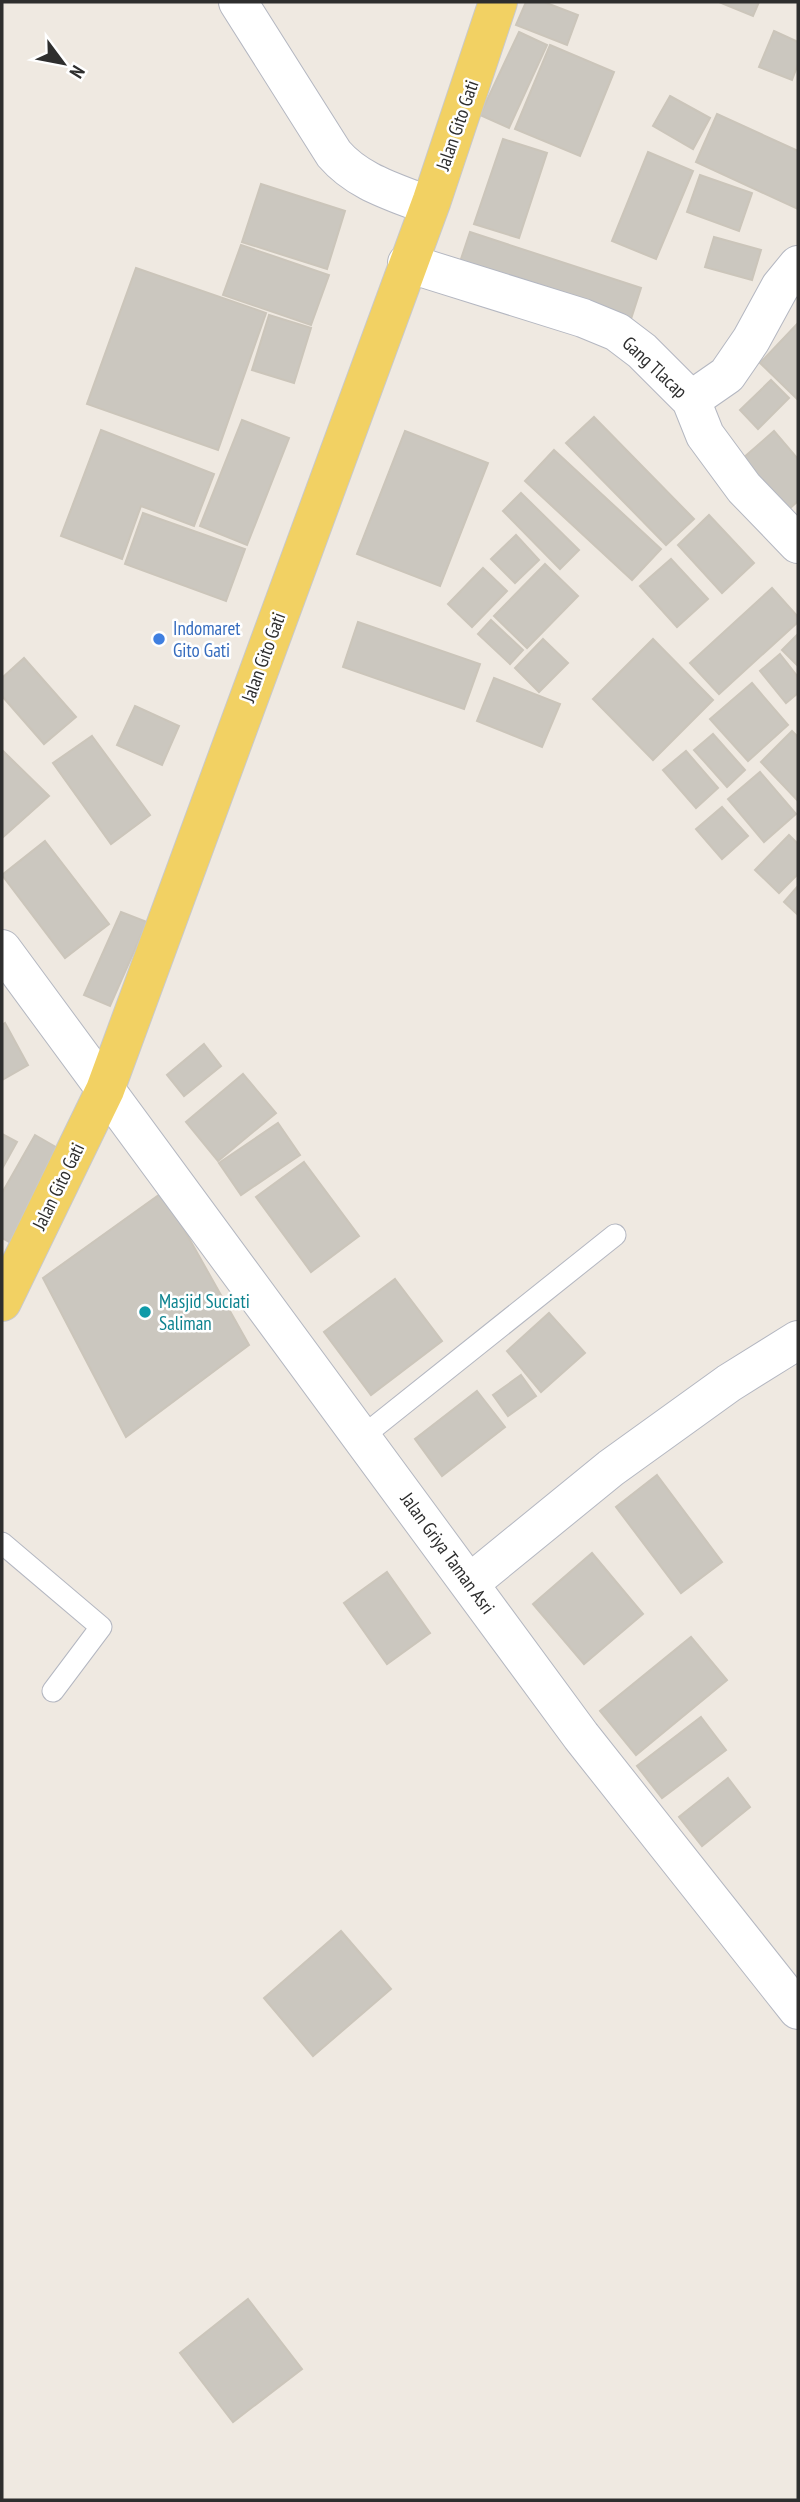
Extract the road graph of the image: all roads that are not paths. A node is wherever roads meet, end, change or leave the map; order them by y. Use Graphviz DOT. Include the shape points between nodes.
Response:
graph roads {
  1 [pos="238,2"];
  2 [pos="498,2"];
  3 [pos="429,206"];
  4 [pos="407,263"];
  5 [pos="798,265"];
  6 [pos="691,400"];
  7 [pos="798,544"];
  8 [pos="2,949"];
  9 [pos="105,1090"];
  10 [pos="615,1235"];
  11 [pos="2,1302"];
  12 [pos="798,1340"];
  13 [pos="362,1437"];
  14 [pos="2,1543"];
  15 [pos="470,1583"];
  16 [pos="53,1690"];
  17 [pos="798,2010"];
  1 -- 3 [label="street" via="344,165 368,182"];
  2 -- 3 [label="main road, Jalan Gito Gati"];
  3 -- 4 [label="main road, Jalan Gito Gati"];
  4 -- 6 [label="street, Gang Tlacap" via="617,331"];
  4 -- 9 [label="main road, Jalan Gito Gati"];
  5 -- 6 [label="street" via="727,375"];
  6 -- 7 [label="street, Gang Tlacap" via="705,435 744,488"];
  8 -- 9 [label="street, Jalan Griya Taman Asri"];
  9 -- 11 [label="main road, Jalan Gito Gati"];
  9 -- 13 [label="street, Jalan Griya Taman Asri"];
  10 -- 13 [label="lane"];
  12 -- 15 [label="street" via="611,1468"];
  13 -- 15 [label="street, Jalan Griya Taman Asri"];
  14 -- 16 [label="lane" via="101,1627"];
  15 -- 17 [label="street, Jalan Griya Taman Asri" via="581,1736"];
}
